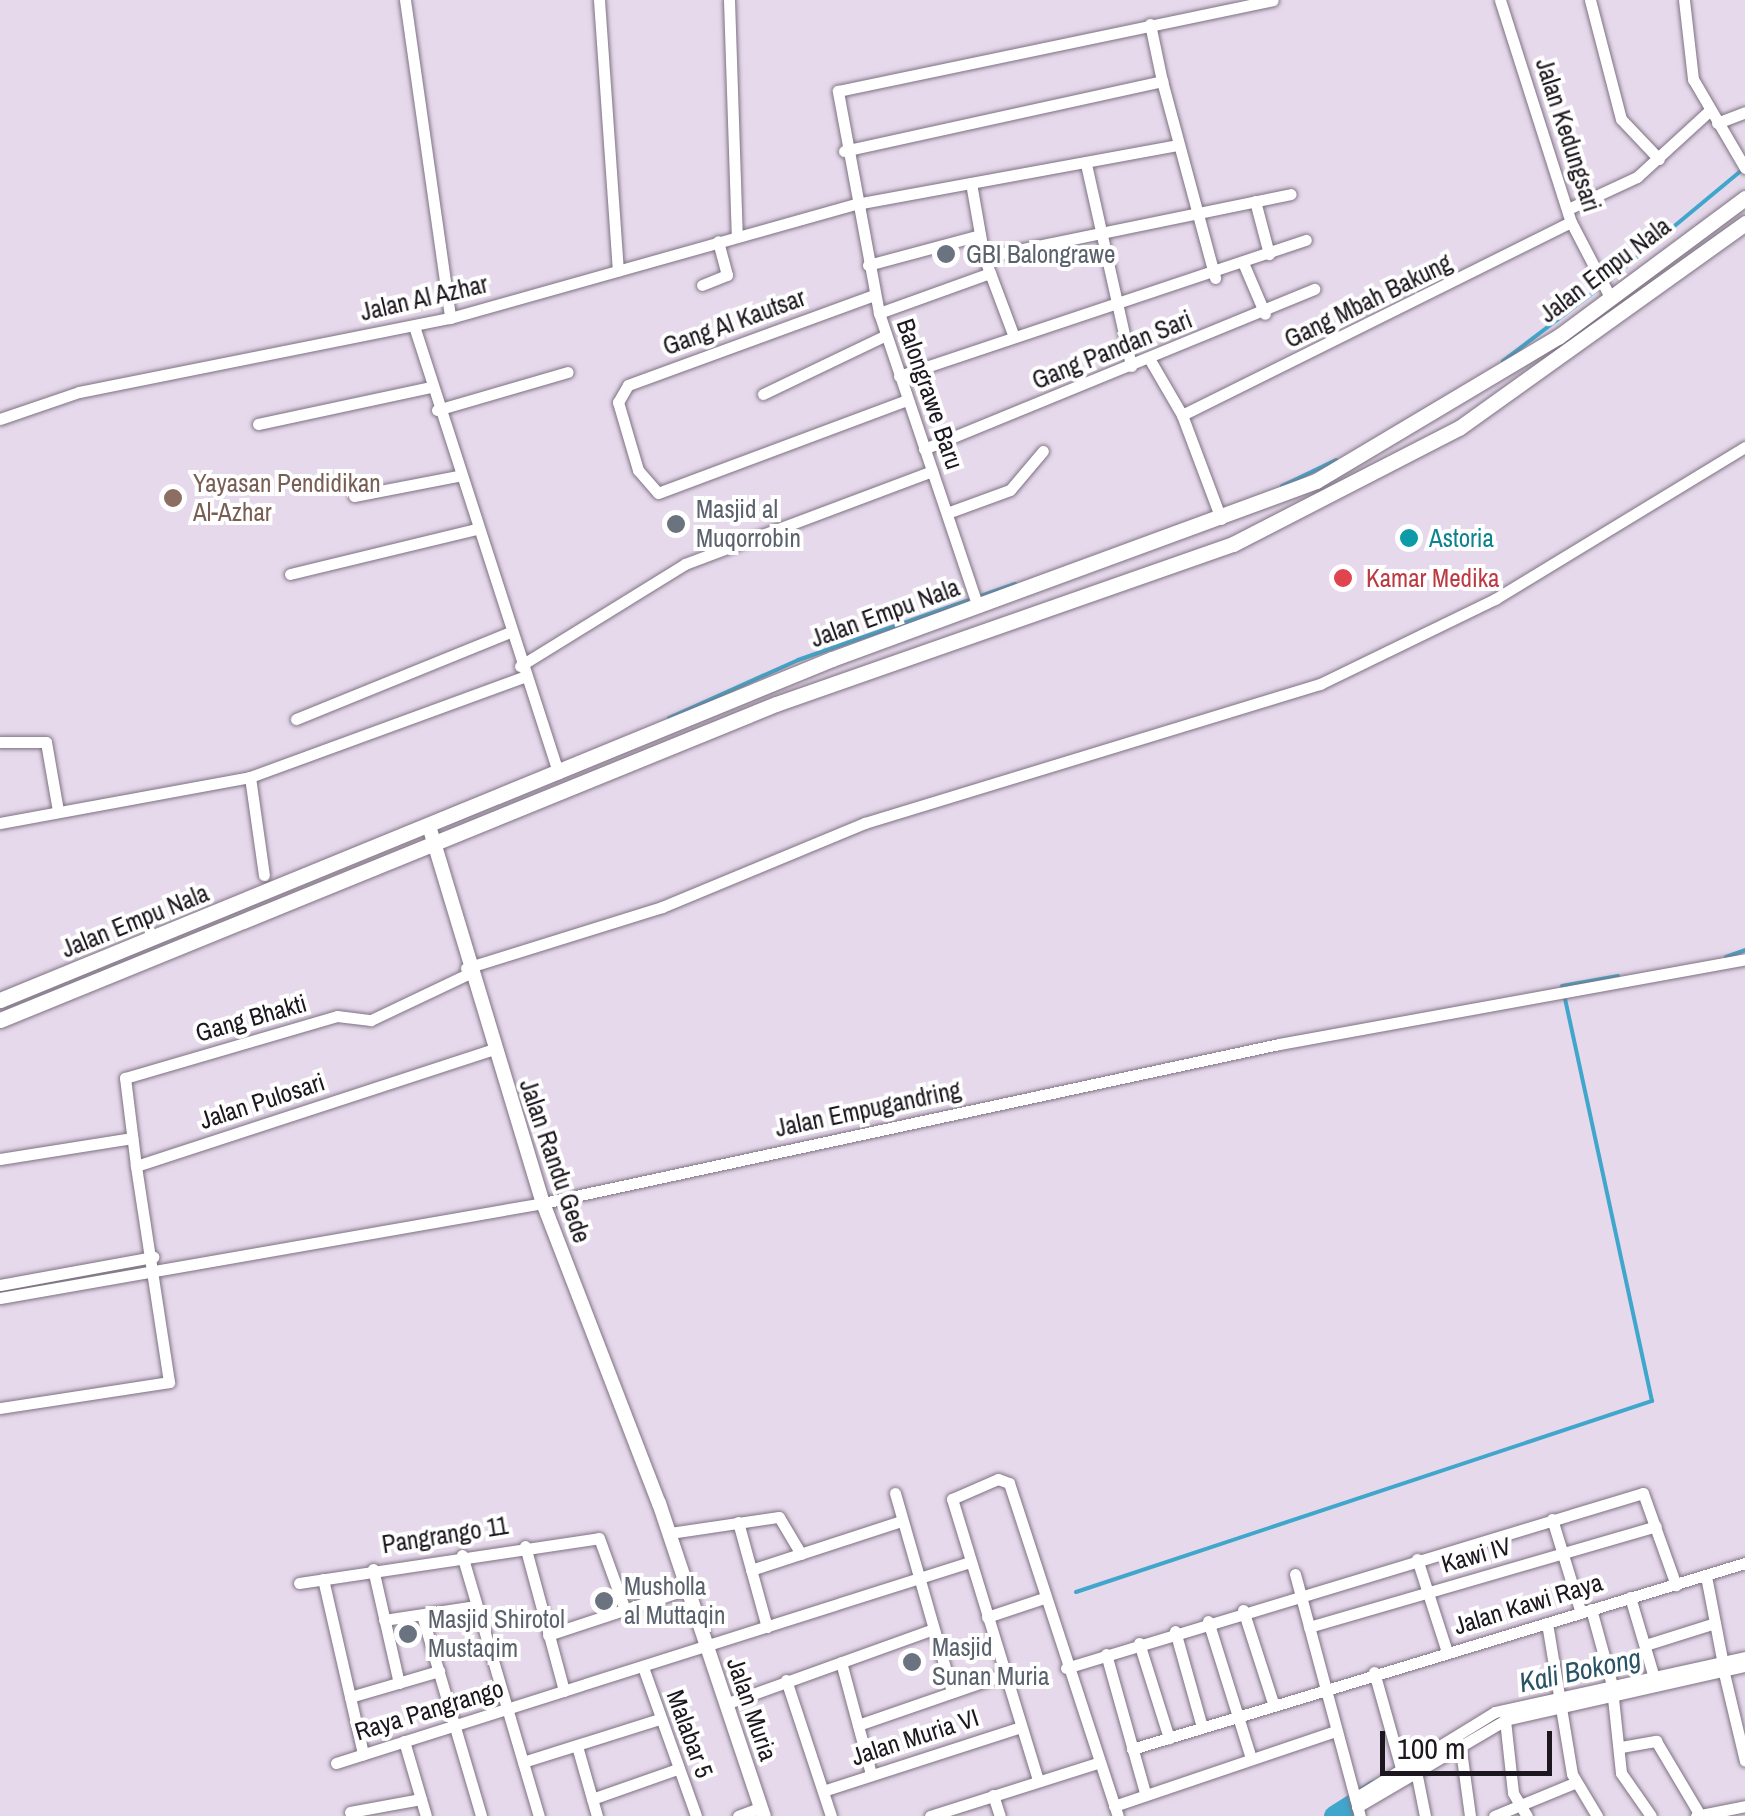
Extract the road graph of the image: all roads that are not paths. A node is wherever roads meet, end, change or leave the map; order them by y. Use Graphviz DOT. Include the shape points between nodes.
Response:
graph roads {
  1 [pos="404,0"];
  2 [pos="599,0"];
  3 [pos="729,0"];
  4 [pos="1273,0"];
  5 [pos="1500,0"];
  6 [pos="1590,0"];
  7 [pos="1684,0"];
  8 [pos="1150,24"];
  9 [pos="1162,81"];
  10 [pos="1710,110"];
  11 [pos="1745,112"];
  12 [pos="1718,123"];
  13 [pos="1176,144"];
  14 [pos="844,151"];
  15 [pos="1658,158"];
  16 [pos="1086,164"];
  17 [pos="1744,165"];
  18 [pos="971,184"];
  19 [pos="1291,194"];
  20 [pos="1745,198"];
  21 [pos="1255,201"];
  22 [pos="856,204"];
  23 [pos="1195,216"];
  24 [pos="1570,216"];
  25 [pos="1745,223"];
  26 [pos="980,234"];
  27 [pos="738,236"];
  28 [pos="1098,236"];
  29 [pos="1306,240"];
  30 [pos="718,241"];
  31 [pos="1269,254"];
  32 [pos="984,257"];
  33 [pos="868,265"];
  34 [pos="1244,265"];
  35 [pos="618,270"];
  36 [pos="990,273"];
  37 [pos="1215,278"];
  38 [pos="702,285"];
  39 [pos="1315,289"];
  40 [pos="1605,289"];
  41 [pos="874,295"];
  42 [pos="1114,305"];
  43 [pos="879,313"];
  44 [pos="1265,314"];
  45 [pos="450,318"];
  46 [pos="414,326"];
  47 [pos="1014,334"];
  48 [pos="886,335"];
  49 [pos="1558,337"];
  50 [pos="1571,353"];
  51 [pos="1150,360"];
  52 [pos="1132,366"];
  53 [pos="568,372"];
  54 [pos="899,376"];
  55 [pos="430,388"];
  56 [pos="762,394"];
  57 [pos="907,400"];
  58 [pos="437,410"];
  59 [pos="1182,415"];
  60 [pos="0,419"];
  61 [pos="258,424"];
  62 [pos="1745,447"];
  63 [pos="924,449"];
  64 [pos="1043,451"];
  65 [pos="932,471"];
  66 [pos="458,476"];
  67 [pos="354,496"];
  68 [pos="947,513"];
  69 [pos="1220,516"];
  70 [pos="476,529"];
  71 [pos="290,574"];
  72 [pos="975,601"];
  73 [pos="510,632"];
  74 [pos="522,671"];
  75 [pos="296,719"];
  76 [pos="0,742"];
  77 [pos="556,768"];
  78 [pos="250,776"];
  79 [pos="58,810"];
  80 [pos="0,824"];
  81 [pos="429,826"];
  82 [pos="435,847"];
  83 [pos="264,875"];
  84 [pos="1745,958"];
  85 [pos="84,971"];
  86 [pos="467,971"];
  87 [pos="55,981"];
  88 [pos="90,988"];
  89 [pos="62,999"];
  90 [pos="0,1000"];
  91 [pos="0,1020"];
  92 [pos="493,1049"];
  93 [pos="132,1138"];
  94 [pos="0,1159"];
  95 [pos="136,1166"];
  96 [pos="541,1197"];
  97 [pos="154,1262"];
  98 [pos="49,1282"];
  99 [pos="0,1285"];
  100 [pos="0,1298"];
  101 [pos="0,1408"];
  102 [pos="894,1493"];
  103 [pos="660,1504"];
  104 [pos="1552,1518"];
  105 [pos="901,1521"];
  106 [pos="738,1522"];
  107 [pos="1656,1526"];
  108 [pos="670,1533"];
  109 [pos="524,1546"];
  110 [pos="801,1554"];
  111 [pos="1562,1554"];
  112 [pos="462,1555"];
  113 [pos="1418,1559"];
  114 [pos="970,1562"];
  115 [pos="1745,1562"];
  116 [pos="372,1569"];
  117 [pos="751,1570"];
  118 [pos="1294,1574"];
  119 [pos="1706,1576"];
  120 [pos="323,1579"];
  121 [pos="918,1579"];
  122 [pos="299,1583"];
  123 [pos="1676,1585"];
  124 [pos="687,1590"];
  125 [pos="1428,1592"];
  126 [pos="1300,1595"];
  127 [pos="1630,1597"];
  128 [pos="1044,1598"];
  129 [pos="476,1606"];
  130 [pos="625,1610"];
  131 [pos="1243,1610"];
  132 [pos="1586,1611"];
  133 [pos="422,1614"];
  134 [pos="987,1617"];
  135 [pos="384,1620"];
  136 [pos="1208,1621"];
  137 [pos="1547,1623"];
  138 [pos="1715,1623"];
  139 [pos="767,1627"];
  140 [pos="1308,1627"];
  141 [pos="933,1629"];
  142 [pos="1175,1631"];
  143 [pos="548,1635"];
  144 [pos="1139,1643"];
  145 [pos="1645,1644"];
  146 [pos="707,1646"];
  147 [pos="1447,1652"];
  148 [pos="1106,1654"];
  149 [pos="1745,1656"];
  150 [pos="840,1662"];
  151 [pos="1745,1666"];
  152 [pos="643,1667"];
  153 [pos="1066,1668"];
  154 [pos="1723,1668"];
  155 [pos="438,1672"];
  156 [pos="1374,1672"];
  157 [pos="1005,1674"];
  158 [pos="786,1680"];
  159 [pos="1655,1680"];
  160 [pos="399,1683"];
  161 [pos="1325,1689"];
  162 [pos="564,1691"];
  163 [pos="952,1692"];
  164 [pos="1613,1694"];
  165 [pos="350,1697"];
  166 [pos="728,1703"];
  167 [pos="1273,1703"];
  168 [pos="1565,1703"];
  169 [pos="506,1709"];
  170 [pos="1238,1714"];
  171 [pos="659,1720"];
  172 [pos="1505,1720"];
  173 [pos="858,1724"];
  174 [pos="455,1726"];
  175 [pos="1021,1727"];
  176 [pos="1202,1727"];
  177 [pos="1336,1732"];
  178 [pos="1170,1738"];
  179 [pos="404,1742"];
  180 [pos="1460,1743"];
  181 [pos="577,1746"];
  182 [pos="1621,1747"];
  183 [pos="1132,1749"];
  184 [pos="363,1754"];
  185 [pos="1251,1758"];
  186 [pos="1745,1761"];
  187 [pos="523,1762"];
  188 [pos="1100,1762"];
  189 [pos="336,1763"];
  190 [pos="676,1768"];
  191 [pos="1402,1768"];
  192 [pos="1416,1771"];
  193 [pos="871,1774"];
  194 [pos="1038,1780"];
  195 [pos="1574,1783"];
  196 [pos="823,1790"];
  197 [pos="1145,1793"];
  198 [pos="993,1795"];
  199 [pos="421,1799"];
  200 [pos="592,1799"];
  201 [pos="1516,1800"];
  202 [pos="1357,1805"];
  203 [pos="1745,1806"];
  204 [pos="385,1811"];
  205 [pos="1116,1811"];
  206 [pos="350,1812"];
  207 [pos="763,1812"];
  208 [pos="937,1815"];
  209 [pos="426,1816"];
  210 [pos="481,1816"];
  211 [pos="539,1816"];
  212 [pos="597,1816"];
  213 [pos="696,1816"];
  214 [pos="738,1816"];
  215 [pos="832,1816"];
  216 [pos="1000,1816"];
  217 [pos="1425,1816"];
  218 [pos="1470,1816"];
  219 [pos="1494,1816"];
  220 [pos="1527,1816"];
  221 [pos="1597,1816"];
  222 [pos="1651,1816"];
  223 [pos="1698,1816"];
  1 -- 45 [label="street"];
  2 -- 35 [label="street"];
  3 -- 27 [label="street"];
  4 -- 8 [label="street"];
  5 -- 24 [label="street, Jalan Kedungsari"];
  6 -- 15 [label="street" via="1621,118"];
  7 -- 10 [label="street" via="1691,72"];
  8 -- 9 [label="street"];
  8 -- 14 [label="street, Balongrawe Baru" via="844,86 836,103"];
  9 -- 13 [label="street"];
  9 -- 14 [label="street"];
  10 -- 12 [label="street"];
  10 -- 15 [label="street, Gang Mbah Bakung"];
  11 -- 12 [label="street"];
  12 -- 17 [label="street"];
  13 -- 16 [label="street, Jalan Al Azhar"];
  13 -- 23 [label="street"];
  14 -- 22 [label="street, Balongrawe Baru"];
  15 -- 24 [label="street, Gang Mbah Bakung"];
  16 -- 18 [label="street, Jalan Al Azhar"];
  16 -- 28 [label="street"];
  18 -- 22 [label="street, Jalan Al Azhar"];
  18 -- 26 [label="street"];
  19 -- 21 [label="street"];
  20 -- 40 [label="main road, Jalan Empu Nala"];
  21 -- 23 [label="street"];
  21 -- 31 [label="street"];
  22 -- 27 [label="street, Jalan Al Azhar"];
  22 -- 33 [label="street, Balongrawe Baru"];
  23 -- 28 [label="street"];
  23 -- 37 [label="street"];
  24 -- 40 [label="street, Jalan Kedungsari"];
  24 -- 59 [label="street, Gang Mbah Bakung"];
  25 -- 50 [label="main road, Jalan Empu Nala"];
  26 -- 32 [label="street"];
  26 -- 33 [label="street"];
  27 -- 30 [label="street, Jalan Al Azhar"];
  28 -- 32 [label="street"];
  28 -- 42 [label="street"];
  29 -- 31 [label="street"];
  30 -- 35 [label="street, Jalan Al Azhar"];
  30 -- 38 [label="street" via="728,274"];
  31 -- 34 [label="street"];
  32 -- 36 [label="street"];
  33 -- 41 [label="street, Balongrawe Baru"];
  34 -- 37 [label="street"];
  34 -- 44 [label="street"];
  35 -- 45 [label="street, Jalan Al Azhar"];
  36 -- 43 [label="street"];
  36 -- 47 [label="street"];
  37 -- 42 [label="street"];
  39 -- 44 [label="street, Gang Pandan Sari"];
  40 -- 49 [label="main road, Jalan Empu Nala"];
  41 -- 43 [label="street, Balongrawe Baru"];
  41 -- 57 [label="street, Gang Al Kautsar" via="636,381 618,402 639,474 658,493"];
  42 -- 47 [label="street"];
  42 -- 52 [label="street"];
  43 -- 48 [label="street, Balongrawe Baru"];
  44 -- 51 [label="street, Gang Pandan Sari"];
  45 -- 46 [label="street, Jalan Al Azhar"];
  46 -- 55 [label="street"];
  46 -- 60 [label="street, Jalan Al Azhar" via="79,392"];
  47 -- 54 [label="street"];
  48 -- 54 [label="street, Balongrawe Baru"];
  48 -- 56 [label="street"];
  49 -- 50 [label="main road"];
  49 -- 69 [label="main road, Jalan Empu Nala" via="1371,452"];
  50 -- 82 [label="main road, Jalan Empu Nala" via="1459,428 1233,544 838,680"];
  51 -- 52 [label="street, Gang Pandan Sari"];
  51 -- 59 [label="street"];
  52 -- 63 [label="street, Gang Pandan Sari"];
  53 -- 58 [label="street"];
  54 -- 57 [label="street, Balongrawe Baru"];
  55 -- 58 [label="street"];
  55 -- 61 [label="street"];
  57 -- 63 [label="street, Balongrawe Baru"];
  58 -- 66 [label="street"];
  59 -- 69 [label="street"];
  62 -- 86 [label="street" via="1495,599 1320,684 865,823 662,907"];
  63 -- 65 [label="street, Balongrawe Baru"];
  64 -- 68 [label="street" via="1010,490"];
  65 -- 68 [label="street, Balongrawe Baru"];
  65 -- 74 [label="street" via="684,564"];
  66 -- 67 [label="street"];
  66 -- 70 [label="street"];
  68 -- 72 [label="street, Balongrawe Baru"];
  69 -- 72 [label="main road, Jalan Empu Nala"];
  70 -- 71 [label="street"];
  70 -- 73 [label="street"];
  72 -- 77 [label="main road, Jalan Empu Nala"];
  73 -- 74 [label="street"];
  73 -- 75 [label="street"];
  74 -- 77 [label="street"];
  74 -- 78 [label="street"];
  76 -- 79 [label="street" via="46,742"];
  77 -- 81 [label="main road, Jalan Empu Nala"];
  78 -- 79 [label="street"];
  78 -- 83 [label="street"];
  79 -- 80 [label="street"];
  81 -- 82 [label="street, Jalan Randu Gede"];
  81 -- 85 [label="main road, Jalan Empu Nala"];
  82 -- 86 [label="street, Jalan Randu Gede"];
  82 -- 88 [label="main road, Jalan Empu Nala"];
  84 -- 96 [label="street, Jalan Empugandring" via="1279,1044"];
  85 -- 87 [label="main road, Jalan Empu Nala"];
  85 -- 88 [label="main road"];
  86 -- 92 [label="street, Jalan Randu Gede"];
  86 -- 93 [label="street, Gang Bhakti" via="370,1020 337,1016 127,1077"];
  87 -- 89 [label="main road"];
  87 -- 90 [label="main road, Jalan Empu Nala"];
  88 -- 89 [label="main road, Jalan Empu Nala"];
  89 -- 91 [label="main road, Jalan Empu Nala"];
  92 -- 95 [label="street, Jalan Pulosari"];
  92 -- 96 [label="street, Jalan Randu Gede"];
  93 -- 94 [label="street"];
  93 -- 95 [label="street, Gang Bhakti"];
  95 -- 97 [label="street"];
  96 -- 97 [label="street, Jalan Empugandring"];
  96 -- 103 [label="street, Jalan Randu Gede"];
  97 -- 98 [label="street, Jalan Empugandring"];
  97 -- 101 [label="street" via="169,1382"];
  98 -- 99 [label="street"];
  98 -- 100 [label="street"];
  102 -- 105 [label="street"];
  103 -- 108 [label="street, Jalan Muria"];
  104 -- 107 [label="street" via="1646,1493"];
  104 -- 111 [label="street"];
  104 -- 113 [label="street"];
  105 -- 110 [label="street"];
  105 -- 121 [label="street"];
  106 -- 108 [label="street"];
  106 -- 110 [label="street" via="780,1517"];
  106 -- 117 [label="street"];
  107 -- 111 [label="street, Kawi IV"];
  107 -- 123 [label="street"];
  108 -- 124 [label="street, Jalan Muria"];
  109 -- 112 [label="street, Pangrango 11"];
  109 -- 130 [label="street, Pangrango 11" via="598,1538"];
  109 -- 143 [label="street"];
  110 -- 117 [label="street"];
  111 -- 125 [label="street, Kawi IV"];
  111 -- 132 [label="street"];
  112 -- 116 [label="street, Pangrango 11"];
  112 -- 129 [label="street"];
  113 -- 125 [label="street"];
  113 -- 126 [label="street"];
  114 -- 121 [label="street, Raya Pangrango"];
  114 -- 128 [label="street" via="952,1494 1006,1480"];
  114 -- 134 [label="street"];
  115 -- 119 [label="street, Jalan Kawi Raya"];
  116 -- 120 [label="street, Pangrango 11"];
  116 -- 135 [label="street"];
  117 -- 139 [label="street"];
  118 -- 126 [label="street"];
  119 -- 123 [label="street, Jalan Kawi Raya"];
  119 -- 138 [label="street"];
  120 -- 122 [label="street, Pangrango 11"];
  120 -- 165 [label="street"];
  121 -- 139 [label="street, Raya Pangrango"];
  121 -- 141 [label="street"];
  123 -- 127 [label="street, Jalan Kawi Raya"];
  124 -- 130 [label="street"];
  124 -- 146 [label="street, Jalan Muria"];
  125 -- 140 [label="street, Kawi IV"];
  125 -- 147 [label="street"];
  126 -- 131 [label="street"];
  126 -- 140 [label="street"];
  127 -- 132 [label="street, Jalan Kawi Raya"];
  127 -- 145 [label="street"];
  128 -- 134 [label="street"];
  128 -- 153 [label="street"];
  129 -- 133 [label="street"];
  129 -- 169 [label="street"];
  130 -- 143 [label="street"];
  131 -- 136 [label="street"];
  131 -- 167 [label="street"];
  132 -- 137 [label="street, Jalan Kawi Raya"];
  132 -- 164 [label="street"];
  133 -- 135 [label="street"];
  133 -- 155 [label="street"];
  134 -- 157 [label="street"];
  135 -- 160 [label="street"];
  136 -- 142 [label="street"];
  136 -- 170 [label="street"];
  137 -- 147 [label="street, Jalan Kawi Raya"];
  137 -- 168 [label="street"];
  138 -- 145 [label="street"];
  138 -- 154 [label="street"];
  139 -- 146 [label="street, Raya Pangrango"];
  140 -- 161 [label="street"];
  141 -- 150 [label="street"];
  141 -- 163 [label="street"];
  142 -- 144 [label="street"];
  142 -- 176 [label="street"];
  143 -- 162 [label="street"];
  144 -- 148 [label="street"];
  144 -- 178 [label="street"];
  145 -- 159 [label="street"];
  146 -- 152 [label="street, Raya Pangrango"];
  146 -- 166 [label="street, Jalan Muria"];
  147 -- 156 [label="street, Jalan Kawi Raya"];
  148 -- 153 [label="street"];
  148 -- 183 [label="street"];
  149 -- 154 [label="street"];
  150 -- 158 [label="street"];
  150 -- 173 [label="street"];
  151 -- 154 [label="street"];
  152 -- 162 [label="street, Raya Pangrango"];
  152 -- 171 [label="street, Malabar 5"];
  153 -- 188 [label="street"];
  154 -- 159 [label="street"];
  154 -- 164 [label="street"];
  154 -- 186 [label="street"];
  155 -- 160 [label="street"];
  155 -- 174 [label="street"];
  156 -- 161 [label="street, Jalan Kawi Raya"];
  156 -- 191 [label="street"];
  157 -- 163 [label="street"];
  157 -- 175 [label="street"];
  158 -- 166 [label="street"];
  158 -- 196 [label="street"];
  159 -- 164 [label="street"];
  160 -- 165 [label="street"];
  161 -- 167 [label="street, Jalan Kawi Raya"];
  161 -- 177 [label="street"];
  162 -- 169 [label="street, Raya Pangrango"];
  163 -- 173 [label="street"];
  164 -- 168 [label="street"];
  164 -- 182 [label="street"];
  165 -- 184 [label="street"];
  166 -- 207 [label="street, Jalan Muria"];
  167 -- 170 [label="street, Jalan Kawi Raya"];
  168 -- 172 [label="street"];
  168 -- 191 [label="street" via="1489,1715"];
  168 -- 195 [label="street"];
  169 -- 174 [label="street, Raya Pangrango"];
  169 -- 187 [label="street"];
  170 -- 176 [label="street, Jalan Kawi Raya"];
  170 -- 185 [label="street"];
  171 -- 181 [label="street"];
  171 -- 190 [label="street, Malabar 5"];
  172 -- 180 [label="street"];
  172 -- 201 [label="street"];
  173 -- 193 [label="street"];
  174 -- 179 [label="street, Raya Pangrango"];
  174 -- 210 [label="street"];
  175 -- 193 [label="street, Jalan Muria VI"];
  175 -- 194 [label="street"];
  176 -- 178 [label="street, Jalan Kawi Raya"];
  177 -- 185 [label="street"];
  177 -- 202 [label="street"];
  178 -- 183 [label="street, Jalan Kawi Raya"];
  179 -- 184 [label="street, Raya Pangrango"];
  179 -- 199 [label="street"];
  180 -- 192 [label="street"];
  180 -- 218 [label="street"];
  181 -- 187 [label="street"];
  181 -- 200 [label="street"];
  182 -- 222 [label="street" via="1621,1772"];
  182 -- 223 [label="street" via="1656,1742"];
  183 -- 197 [label="street"];
  184 -- 189 [label="street, Raya Pangrango"];
  185 -- 197 [label="street"];
  187 -- 211 [label="street"];
  188 -- 194 [label="street"];
  188 -- 205 [label="street"];
  190 -- 200 [label="street"];
  190 -- 213 [label="street, Malabar 5"];
  191 -- 202 [label="street"];
  192 -- 202 [label="street"];
  192 -- 217 [label="street"];
  193 -- 196 [label="street, Jalan Muria VI"];
  194 -- 198 [label="street"];
  195 -- 201 [label="street"];
  195 -- 221 [label="street"];
  196 -- 215 [label="street"];
  197 -- 205 [label="street"];
  198 -- 208 [label="street"];
  198 -- 216 [label="street"];
  199 -- 204 [label="street"];
  199 -- 209 [label="street"];
  200 -- 212 [label="street"];
  201 -- 219 [label="street"];
  201 -- 220 [label="street"];
  203 -- 223 [label="street"];
  204 -- 206 [label="street"];
  207 -- 214 [label="street"];
}
